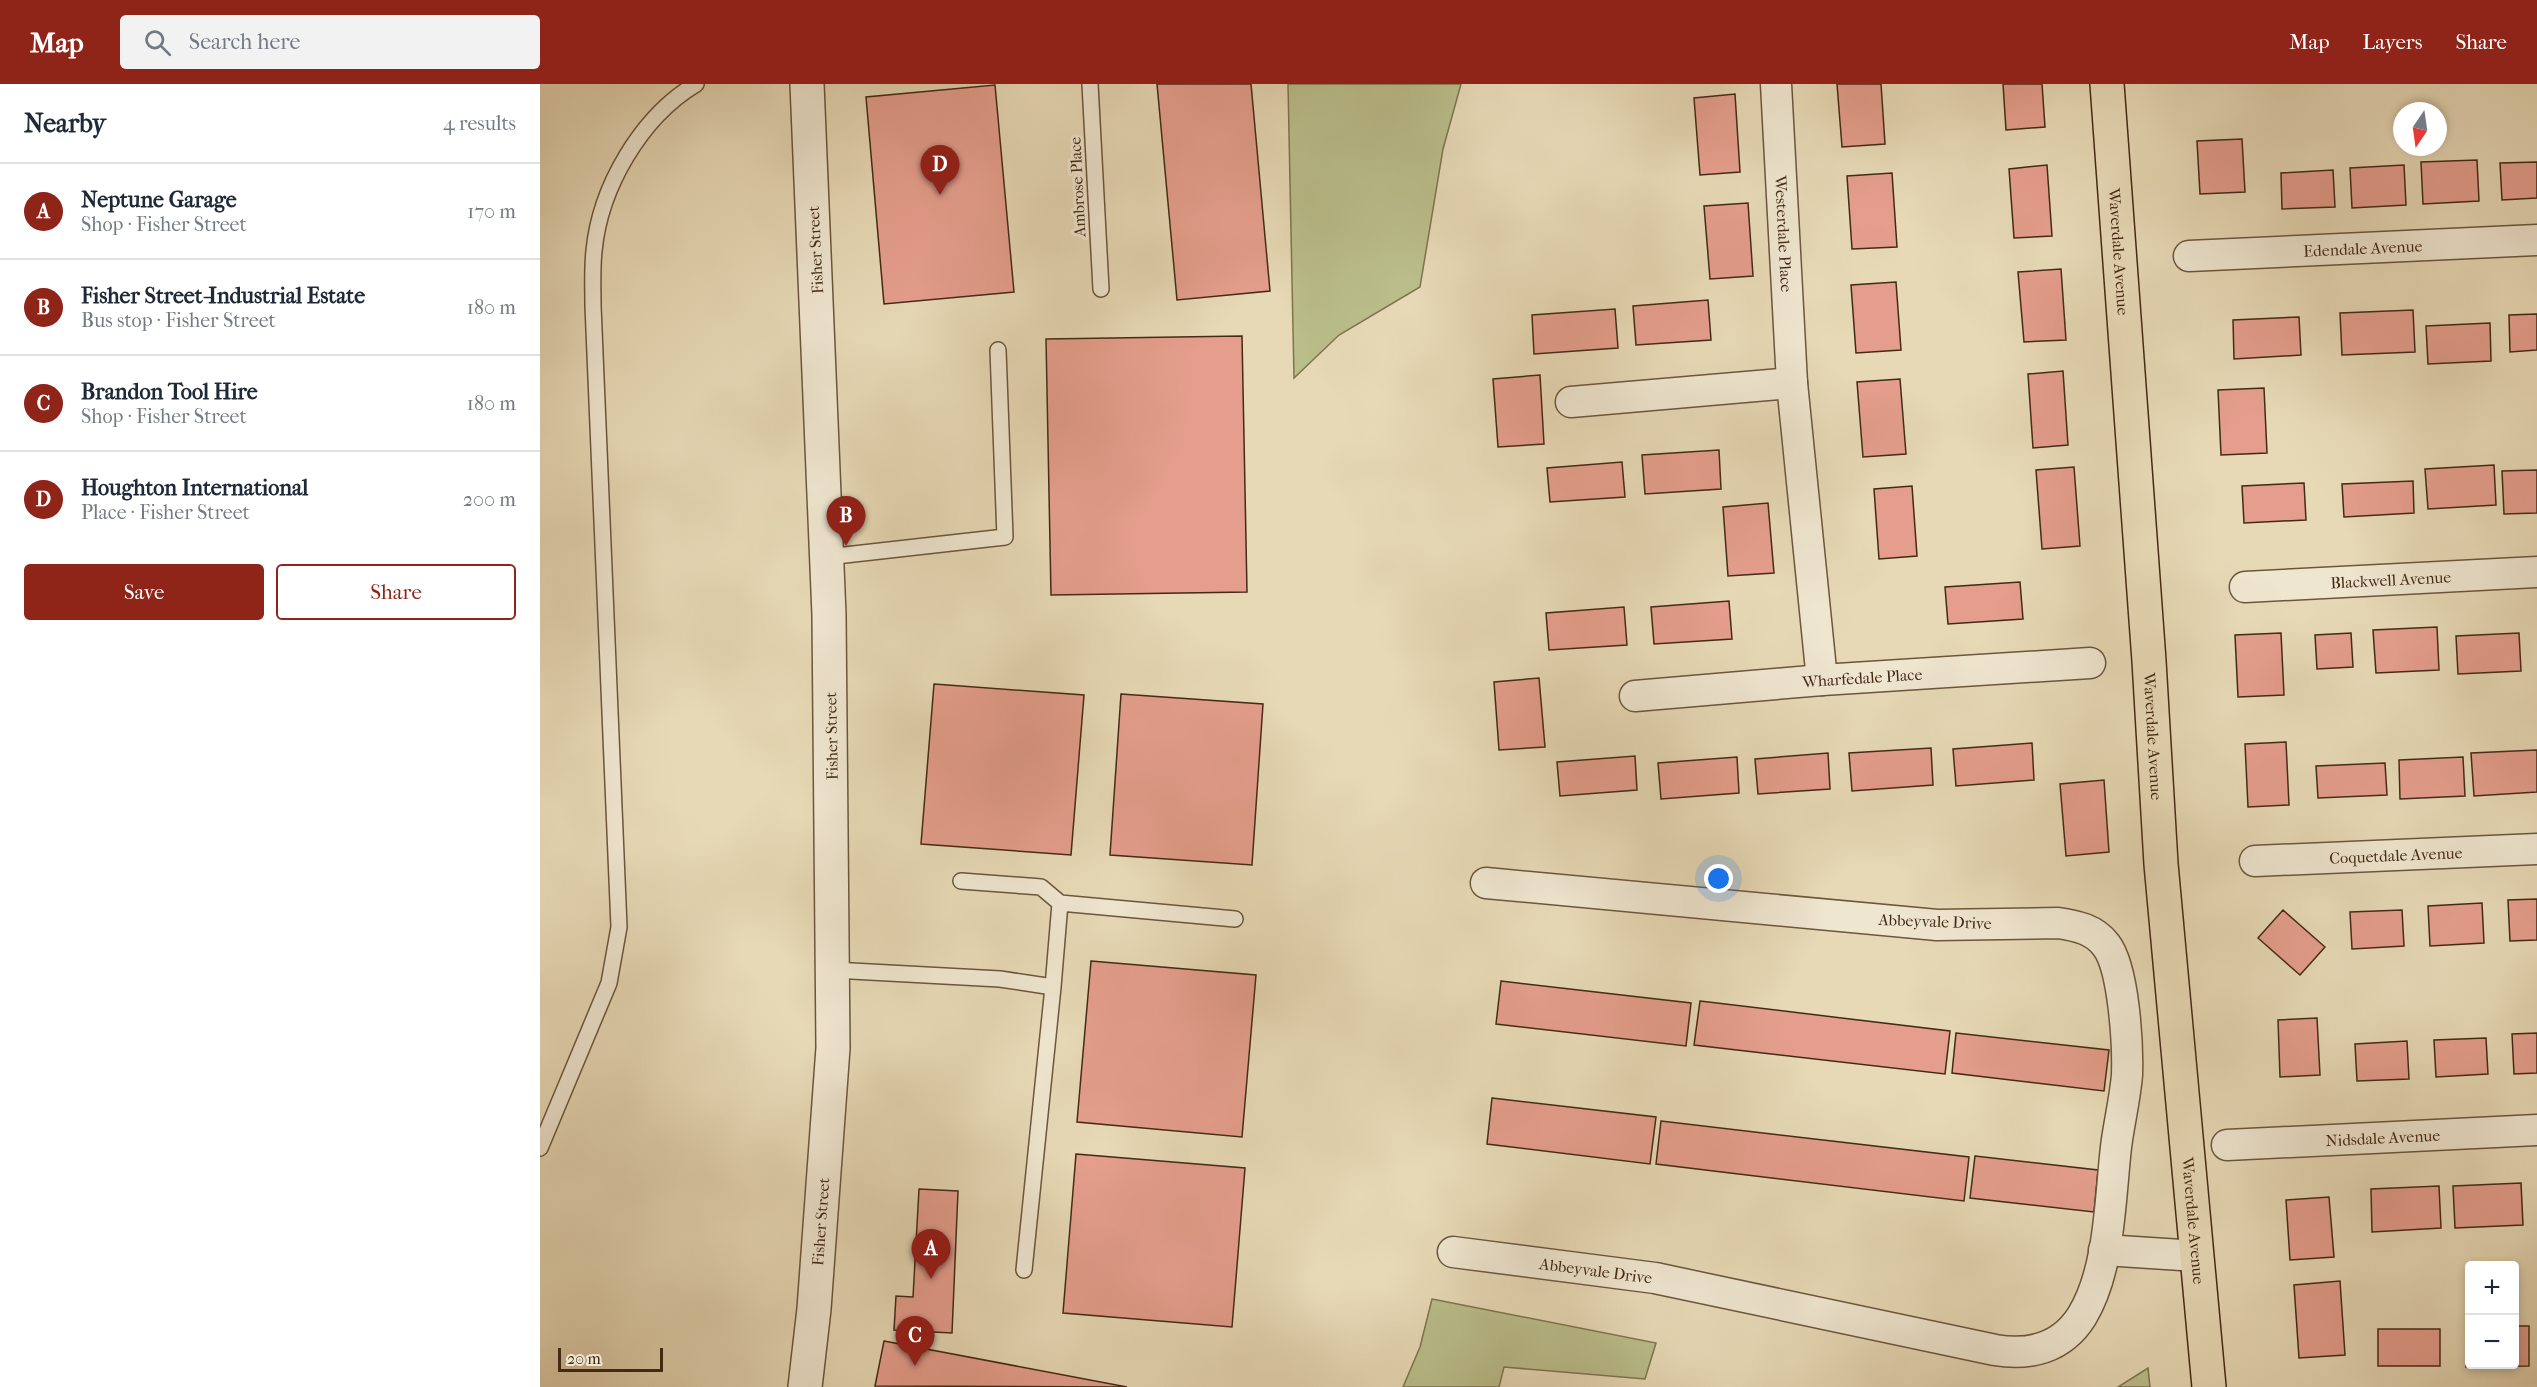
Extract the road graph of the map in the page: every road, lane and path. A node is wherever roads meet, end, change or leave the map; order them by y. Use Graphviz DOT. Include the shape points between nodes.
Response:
graph roads {
  1 [pos="696,84"];
  2 [pos="807,84"];
  3 [pos="1090,84"];
  4 [pos="1776,84"];
  5 [pos="2106,84"];
  6 [pos="2537,240"];
  7 [pos="2189,256"];
  8 [pos="1101,289"];
  9 [pos="998,350"];
  10 [pos="1792,383"];
  11 [pos="1571,402"];
  12 [pos="827,557"];
  13 [pos="2537,572"];
  14 [pos="2245,587"];
  15 [pos="2090,663"];
  16 [pos="1822,680"];
  17 [pos="1635,696"];
  18 [pos="2537,849"];
  19 [pos="2254,861"];
  20 [pos="961,881"];
  21 [pos="1486,882"];
  22 [pos="1060,903"];
  23 [pos="1235,920"];
  24 [pos="833,970"];
  25 [pos="1053,987"];
  26 [pos="2537,1130"];
  27 [pos="2227,1145"];
  28 [pos="540,1148"];
  29 [pos="2104,1250"];
  30 [pos="1453,1252"];
  31 [pos="2197,1256"];
  32 [pos="1024,1270"];
  33 [pos="805,1387"];
  34 [pos="2209,1387"];
  1 -- 28 [label="lane" via="674,97 638,136 608,192 594,249 593,306 619,927 609,983"];
  2 -- 12 [label="street, Fisher Street"];
  3 -- 8 [label="lane, Ambrose Place"];
  4 -- 10 [label="street, Westerdale Place"];
  5 -- 31 [label="main road, Waverdale Avenue" via="2162,876"];
  6 -- 7 [label="street, Edendale Avenue"];
  9 -- 12 [label="lane" via="1005,537"];
  10 -- 11 [label="street"];
  10 -- 16 [label="street, Westerdale Place"];
  12 -- 24 [label="street, Fisher Street"];
  13 -- 14 [label="street, Blackwell Avenue"];
  15 -- 16 [label="street, Wharfedale Place"];
  16 -- 17 [label="street, Wharfedale Place"];
  18 -- 19 [label="street, Coquetdale Avenue"];
  20 -- 22 [label="lane" via="1041,887"];
  21 -- 29 [label="street, Abbeyvale Drive" via="1937,925 2058,923 2094,933 2108,946 2116,966 2123,1001 2127,1072"];
  22 -- 23 [label="lane"];
  22 -- 25 [label="lane"];
  24 -- 25 [label="lane" via="1000,979"];
  24 -- 33 [label="street, Fisher Street" via="833,1047"];
  25 -- 32 [label="lane"];
  26 -- 27 [label="street, Nidsdale Avenue"];
  29 -- 30 [label="street, Abbeyvale Drive" via="2096,1286 2082,1317 2064,1336 2040,1349 2017,1354 1655,1278"];
  29 -- 31 [label="street"];
  31 -- 34 [label="main road, Waverdale Avenue"];
}
